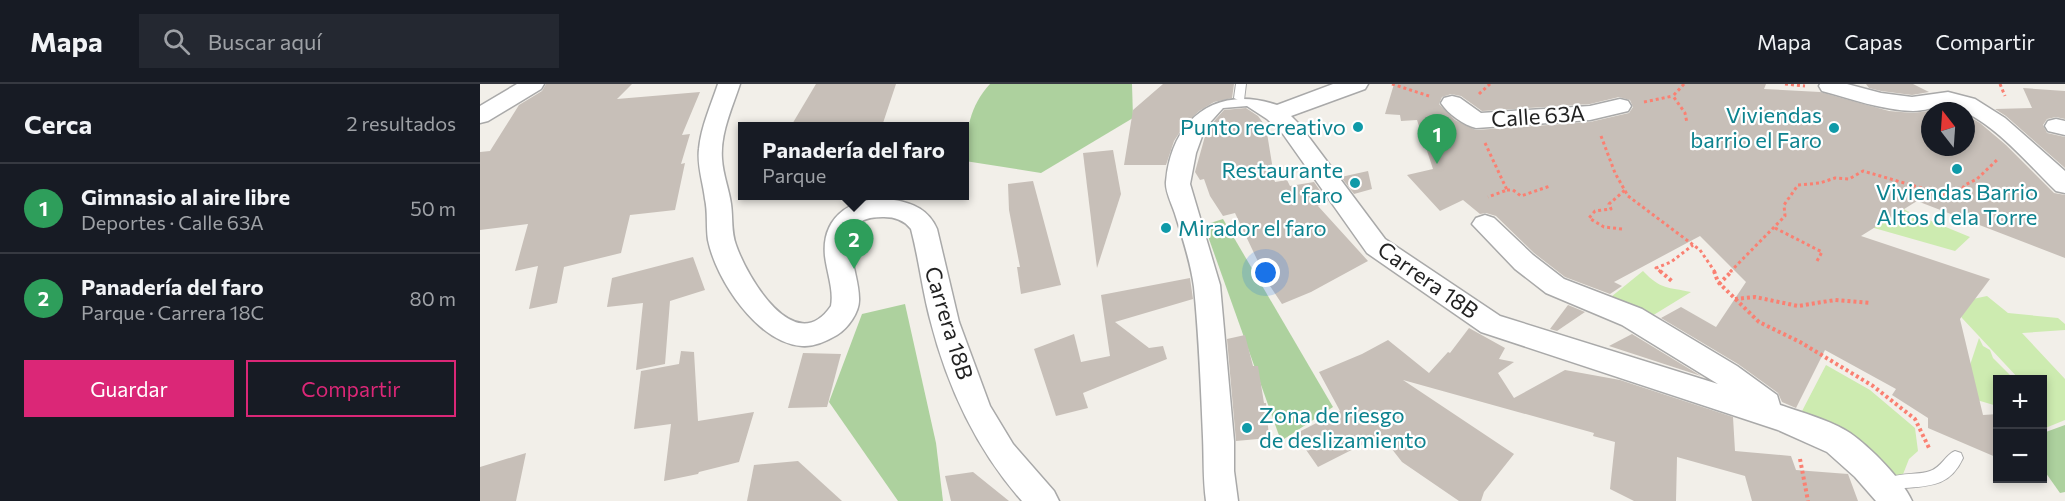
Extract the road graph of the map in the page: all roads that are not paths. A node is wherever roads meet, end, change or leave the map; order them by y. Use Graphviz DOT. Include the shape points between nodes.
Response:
graph roads {
  1 [pos="516,84"];
  2 [pos="533,84"];
  3 [pos="729,84"];
  4 [pos="1356,84"];
  5 [pos="1830,86"];
  6 [pos="1241,91"];
  7 [pos="480,97"];
  8 [pos="1620,106"];
  9 [pos="1458,108"];
  10 [pos="1275,114"];
  11 [pos="480,116"];
  12 [pos="2065,185"];
  13 [pos="1485,224"];
  14 [pos="1789,421"];
  15 [pos="1955,458"];
  16 [pos="1899,491"];
  17 [pos="1043,501"];
  18 [pos="1222,501"];
  1 -- 7 [label="street"];
  2 -- 11 [label="street"];
  3 -- 17 [label="street, Carrera 18B" via="710,157 721,241 735,275 777,329 805,335 823,330 842,313 846,300 839,264 838,235 842,223 850,214 863,209 905,210 922,224 942,315 983,423 1017,474"];
  4 -- 10 [label="street"];
  5 -- 12 [label="street" via="1912,104 1951,99 1984,112"];
  6 -- 10 [label="street, Carrera 18B"];
  6 -- 18 [label="street, Carrera 18B" via="1216,103 1195,125 1178,184 1207,285"];
  8 -- 9 [label="street, Calle 63A" via="1590,114 1476,121"];
  10 -- 14 [label="street, Carrera 18B" via="1291,129 1376,246 1491,324"];
  13 -- 14 [label="street" via="1555,286 1632,316 1727,374"];
  14 -- 16 [label="street, Carrera 18B" via="1838,442"];
  15 -- 16 [label="lane" via="1936,477"];
}
